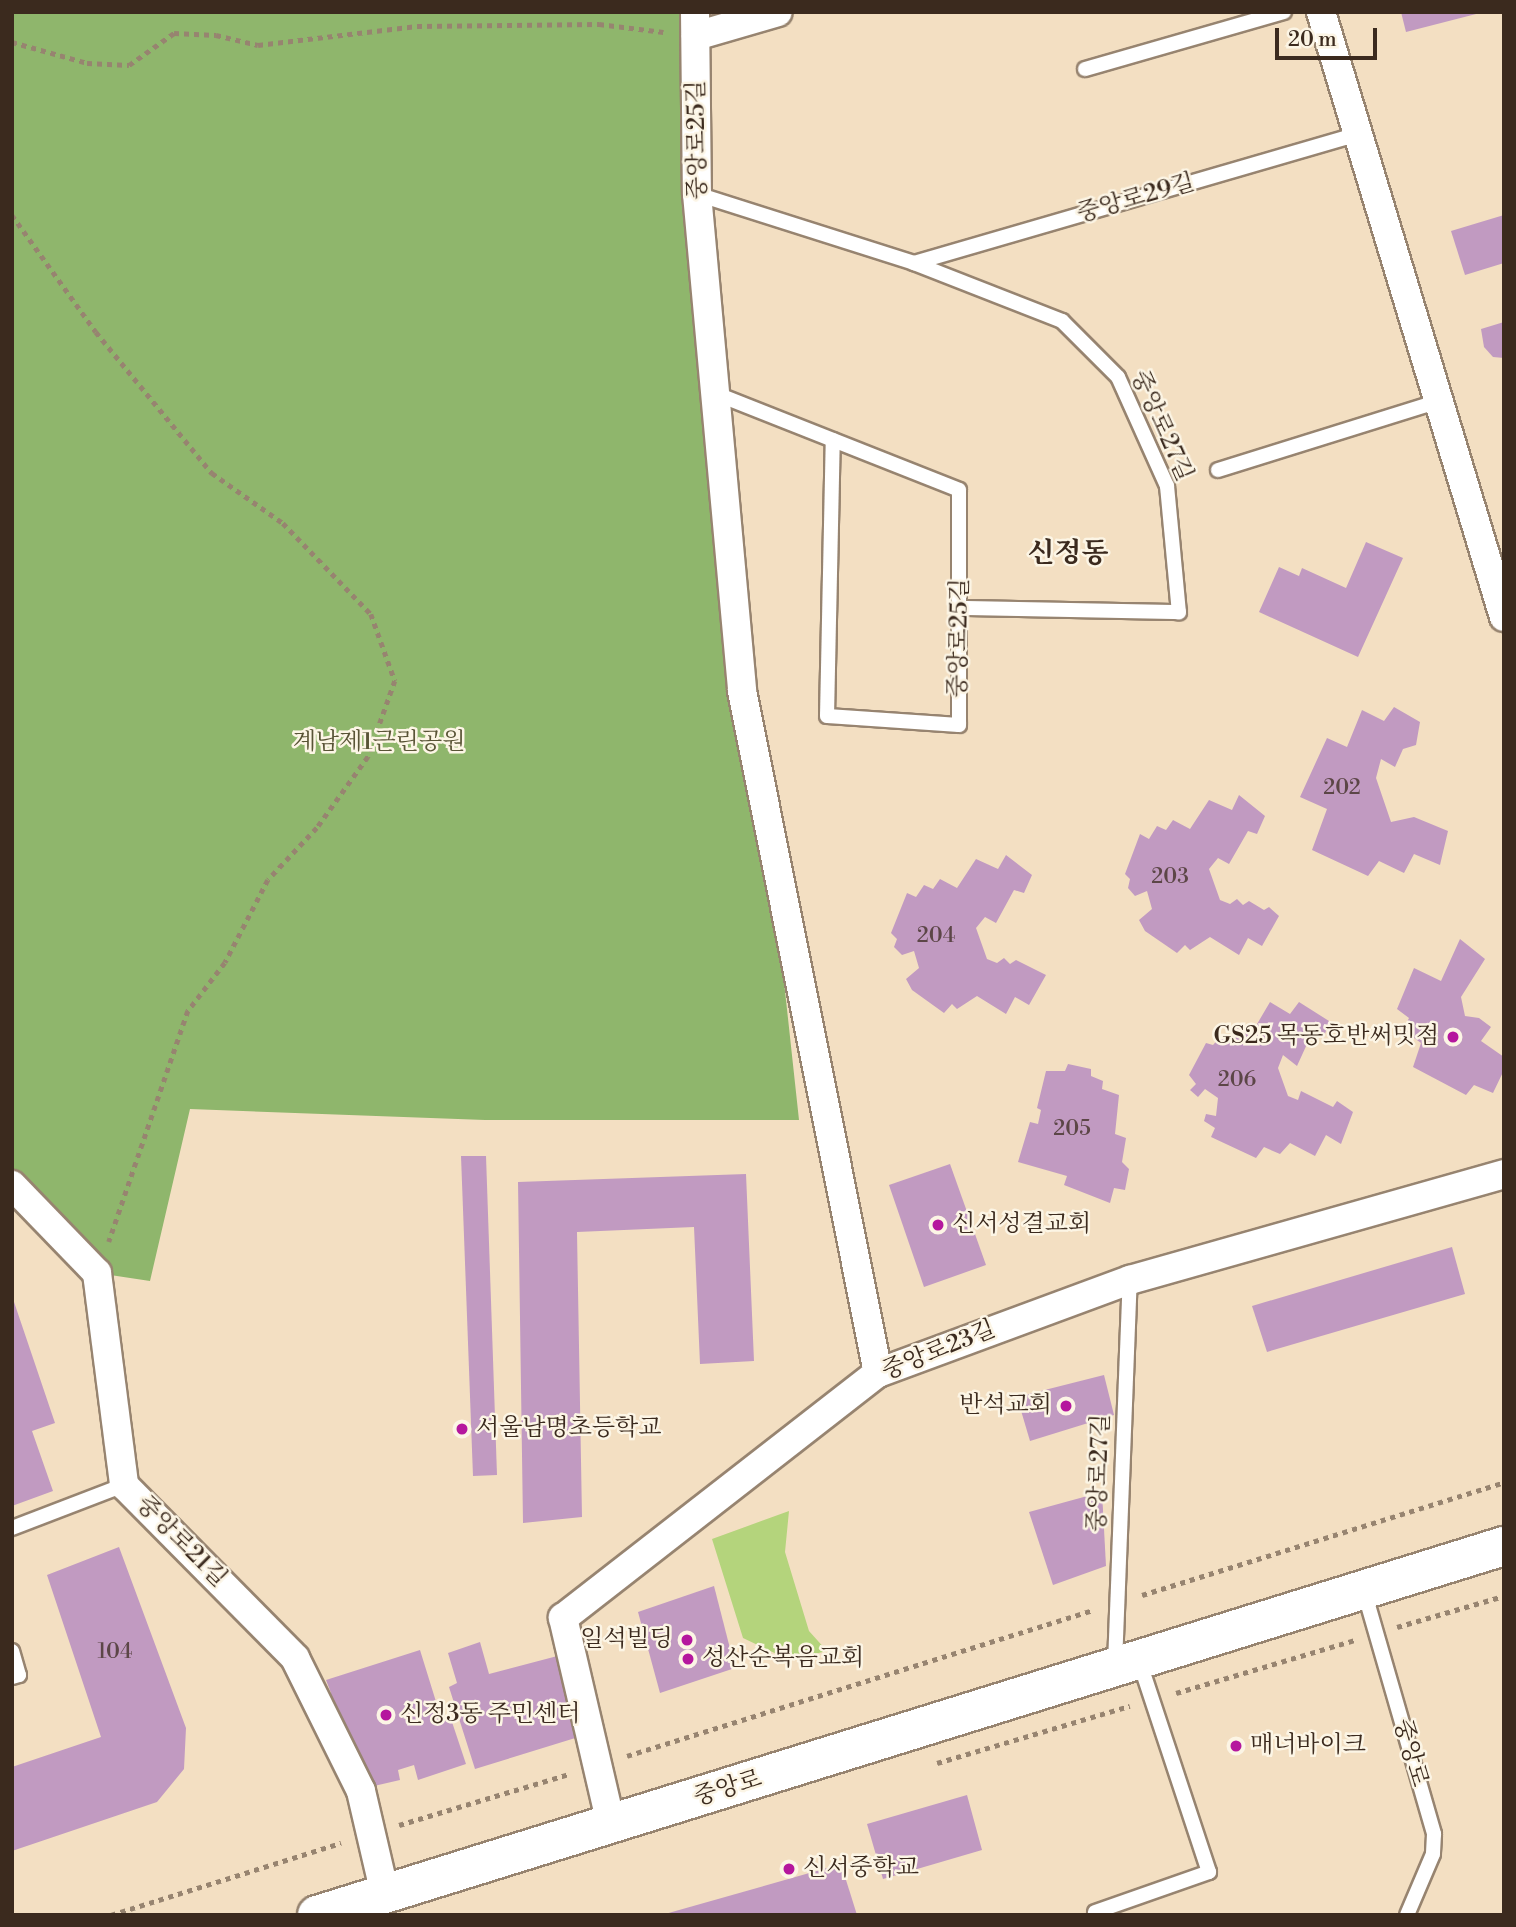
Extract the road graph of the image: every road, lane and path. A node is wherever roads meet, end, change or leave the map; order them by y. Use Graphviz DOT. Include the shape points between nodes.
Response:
graph roads {
  1 [pos="778,12"];
  2 [pos="1284,12"];
  3 [pos="1321,12"];
  4 [pos="696,24"];
  5 [pos="12,41"];
  6 [pos="1085,69"];
  7 [pos="1358,134"];
  8 [pos="697,194"];
  9 [pos="12,215"];
  10 [pos="914,263"];
  11 [pos="717,394"];
  12 [pos="1438,401"];
  13 [pos="833,440"];
  14 [pos="1218,470"];
  15 [pos="961,608"];
  16 [pos="1504,617"];
  17 [pos="1504,1174"];
  18 [pos="12,1185"];
  19 [pos="97,1273"];
  20 [pos="1130,1280"];
  21 [pos="878,1373"];
  22 [pos="1504,1482"];
  23 [pos="124,1485"];
  24 [pos="12,1528"];
  25 [pos="1504,1546"];
  26 [pos="1363,1589"];
  27 [pos="1504,1596"];
  28 [pos="1117,1603"];
  29 [pos="1376,1634"];
  30 [pos="12,1651"];
  31 [pos="1127,1663"];
  32 [pos="12,1677"];
  33 [pos="1152,1700"];
  34 [pos="598,1765"];
  35 [pos="926,1767"];
  36 [pos="611,1824"];
  37 [pos="370,1834"];
  38 [pos="385,1894"];
  39 [pos="1096,1912"];
  40 [pos="111,1915"];
  41 [pos="317,1915"];
  42 [pos="1407,1915"];
  1 -- 4 [label="street"];
  2 -- 6 [label="lane"];
  3 -- 7 [label="street"];
  4 -- 5 [label="path" via="417,26 258,45 216,35 174,33 129,65 87,63"];
  4 -- 8 [label="street, 중앙로25길"];
  7 -- 10 [label="lane, 중앙로29길"];
  7 -- 12 [label="street"];
  8 -- 10 [label="lane, 중앙로27길"];
  8 -- 11 [label="street, 중앙로25길"];
  9 -- 19 [label="path" via="96,332 212,473 283,523 371,614 395,681 368,757 317,828 268,880 225,963 188,1011"];
  10 -- 15 [label="lane, 중앙로27길" via="1062,321 1118,377 1167,486 1179,612"];
  11 -- 13 [label="lane, 중앙로25길"];
  11 -- 21 [label="street" via="742,691"];
  12 -- 14 [label="lane"];
  12 -- 16 [label="street"];
  13 -- 15 [label="lane, 중앙로25길" via="959,490"];
  13 -- 15 [label="lane, 중앙로25길" via="827,716 959,725"];
  17 -- 20 [label="street, 중앙로23길"];
  18 -- 19 [label="street"];
  19 -- 23 [label="street, 중앙로21길"];
  20 -- 21 [label="street, 중앙로23길"];
  20 -- 28 [label="lane, 중앙로27길"];
  21 -- 34 [label="street, 중앙로23길" via="563,1618"];
  22 -- 28 [label="path"];
  23 -- 24 [label="lane"];
  23 -- 37 [label="street, 중앙로21길" via="295,1658 360,1791"];
  25 -- 26 [label="main road, 중앙로"];
  26 -- 29 [label="lane, 중앙로"];
  26 -- 31 [label="main road, 중앙로"];
  27 -- 29 [label="path"];
  28 -- 31 [label="lane, 중앙로27길"];
  28 -- 34 [label="path"];
  29 -- 33 [label="path"];
  29 -- 42 [label="lane, 중앙로" via="1434,1833 1433,1854"];
  30 -- 32 [label="lane" via="19,1675"];
  31 -- 33 [label="lane"];
  31 -- 36 [label="main road, 중앙로"];
  33 -- 35 [label="path"];
  33 -- 39 [label="lane" via="1209,1872"];
  34 -- 36 [label="street, 중앙로23길"];
  34 -- 37 [label="path"];
  36 -- 38 [label="main road, 중앙로"];
  37 -- 38 [label="street, 중앙로21길"];
  37 -- 40 [label="path"];
  38 -- 41 [label="main road, 중앙로"];
}
